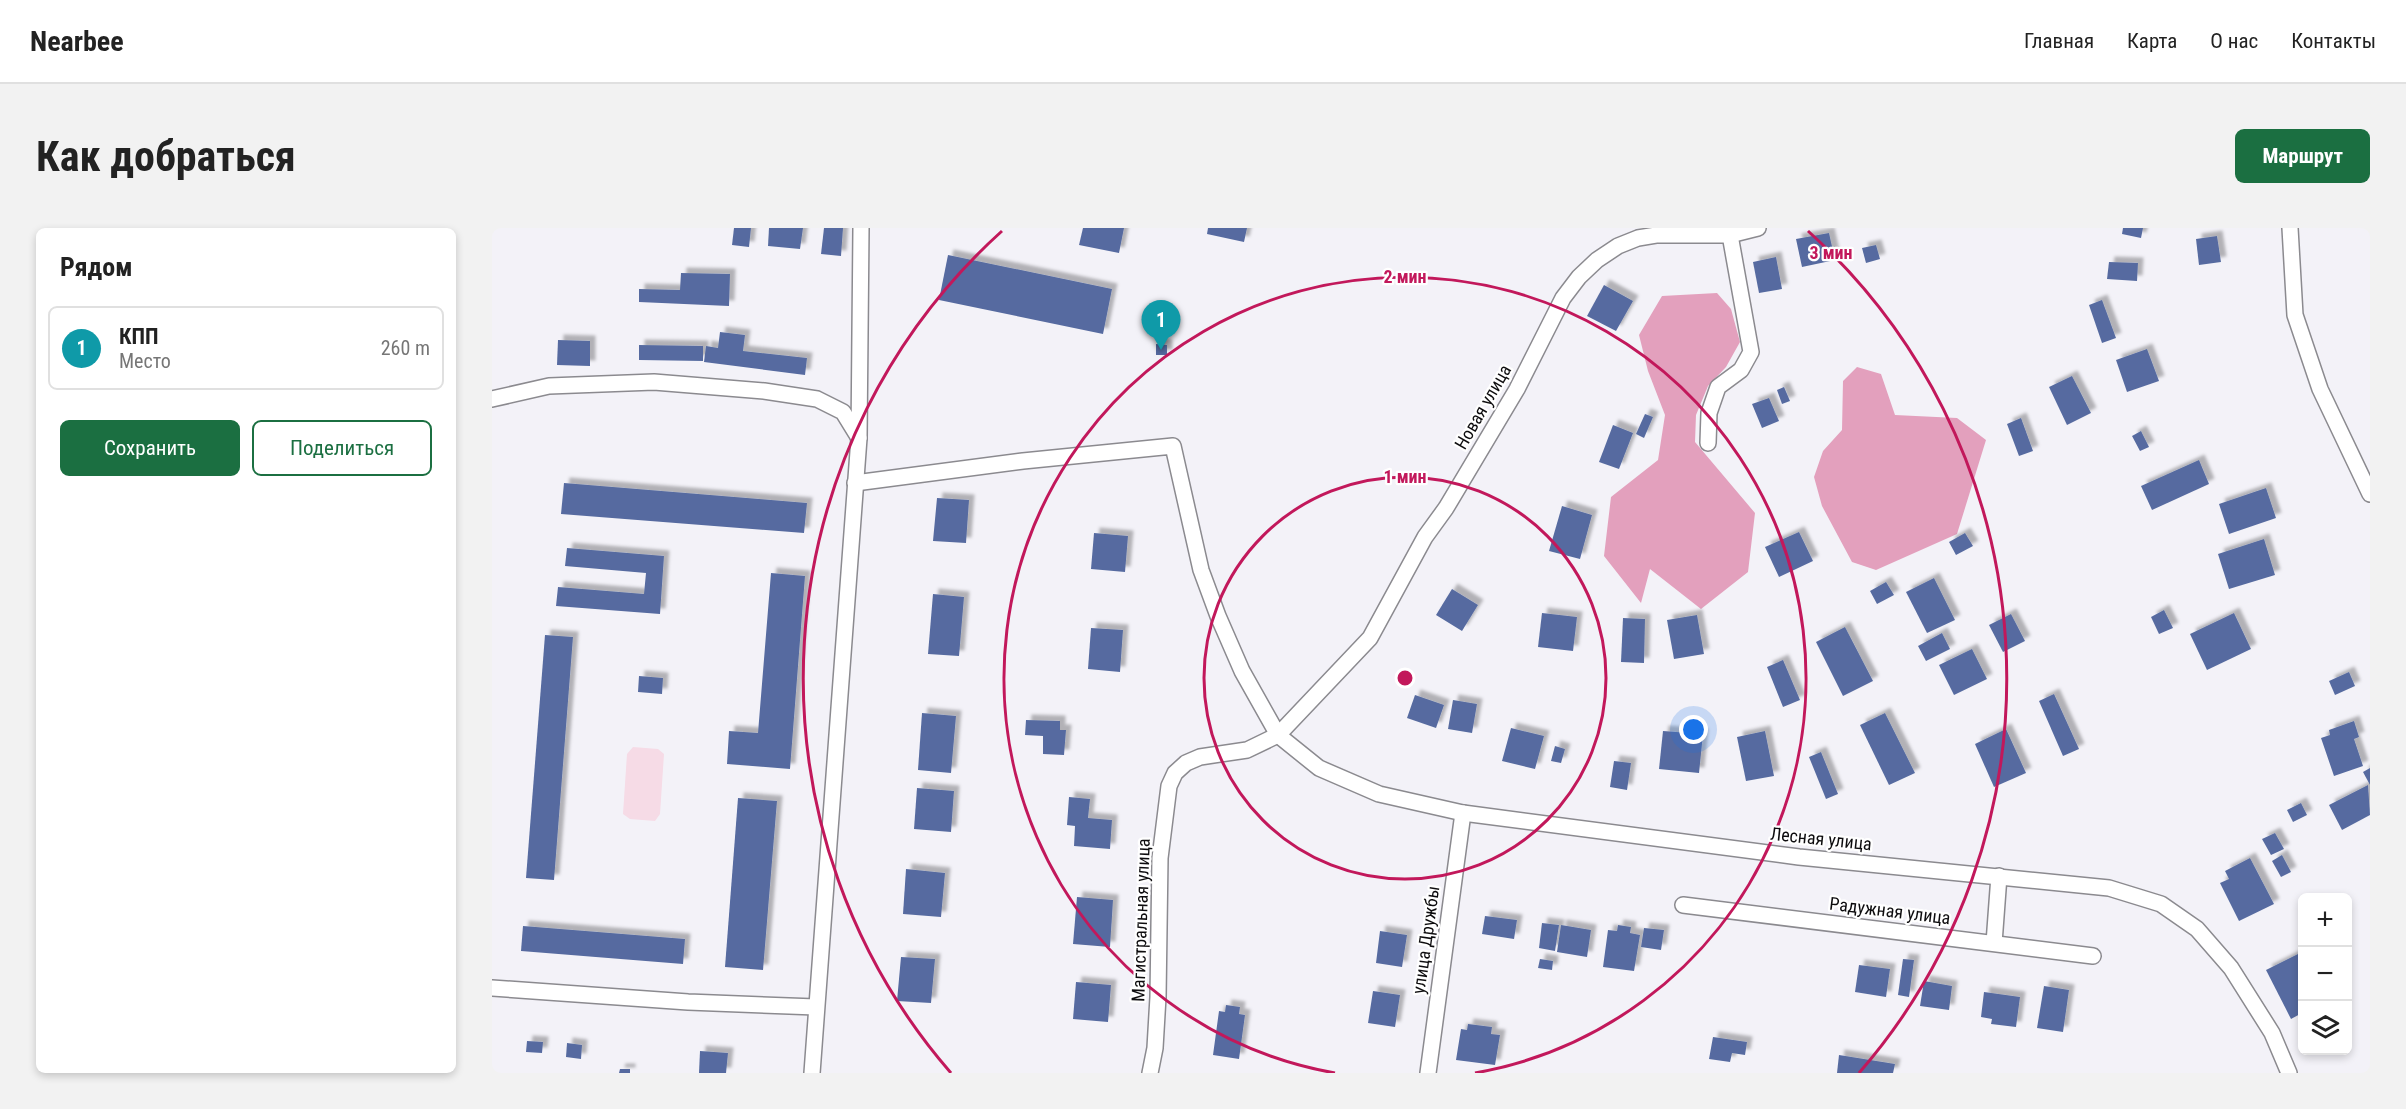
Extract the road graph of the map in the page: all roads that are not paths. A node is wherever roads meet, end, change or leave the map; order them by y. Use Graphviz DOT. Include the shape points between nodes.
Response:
graph roads {
  1 [pos="861,228"];
  2 [pos="1758,228"];
  3 [pos="2290,228"];
  4 [pos="1730,235"];
  5 [pos="492,399"];
  6 [pos="860,438"];
  7 [pos="1708,443"];
  8 [pos="855,483"];
  9 [pos="2370,494"];
  10 [pos="1278,735"];
  11 [pos="1463,813"];
  12 [pos="1999,876"];
  13 [pos="1683,906"];
  14 [pos="1994,944"];
  15 [pos="2093,956"];
  16 [pos="492,988"];
  17 [pos="816,1007"];
  18 [pos="812,1073"];
  19 [pos="1150,1073"];
  20 [pos="1428,1073"];
  21 [pos="2289,1073"];
  1 -- 6 [label="street"];
  2 -- 4 [label="street, Новая улица"];
  3 -- 9 [label="street" via="2298,325 2320,389"];
  4 -- 7 [label="street" via="1751,352 1741,370 1718,387 1709,413"];
  4 -- 10 [label="street, Новая улица" via="1638,238 1618,246 1579,277 1563,298 1517,389 1425,537 1370,638"];
  5 -- 6 [label="street" via="549,386 654,382 765,391 817,399 843,412"];
  6 -- 8 [label="street"];
  8 -- 10 [label="street" via="1173,446 1211,598 1242,671"];
  8 -- 17 [label="street"];
  10 -- 11 [label="street, Лесная улица" via="1319,768 1379,794"];
  10 -- 19 [label="street, Магистральная улица" via="1247,750 1186,763 1169,786 1160,858 1157,1007"];
  11 -- 12 [label="street, Лесная улица" via="1798,857"];
  11 -- 20 [label="street, улица Дружбы"];
  12 -- 14 [label="street"];
  12 -- 21 [label="street, Лесная улица" via="2109,888 2161,904 2197,929 2231,968 2272,1033"];
  13 -- 14 [label="street, Радужная улица"];
  14 -- 15 [label="street, Радужная улица"];
  16 -- 17 [label="street"];
  17 -- 18 [label="street"];
}
